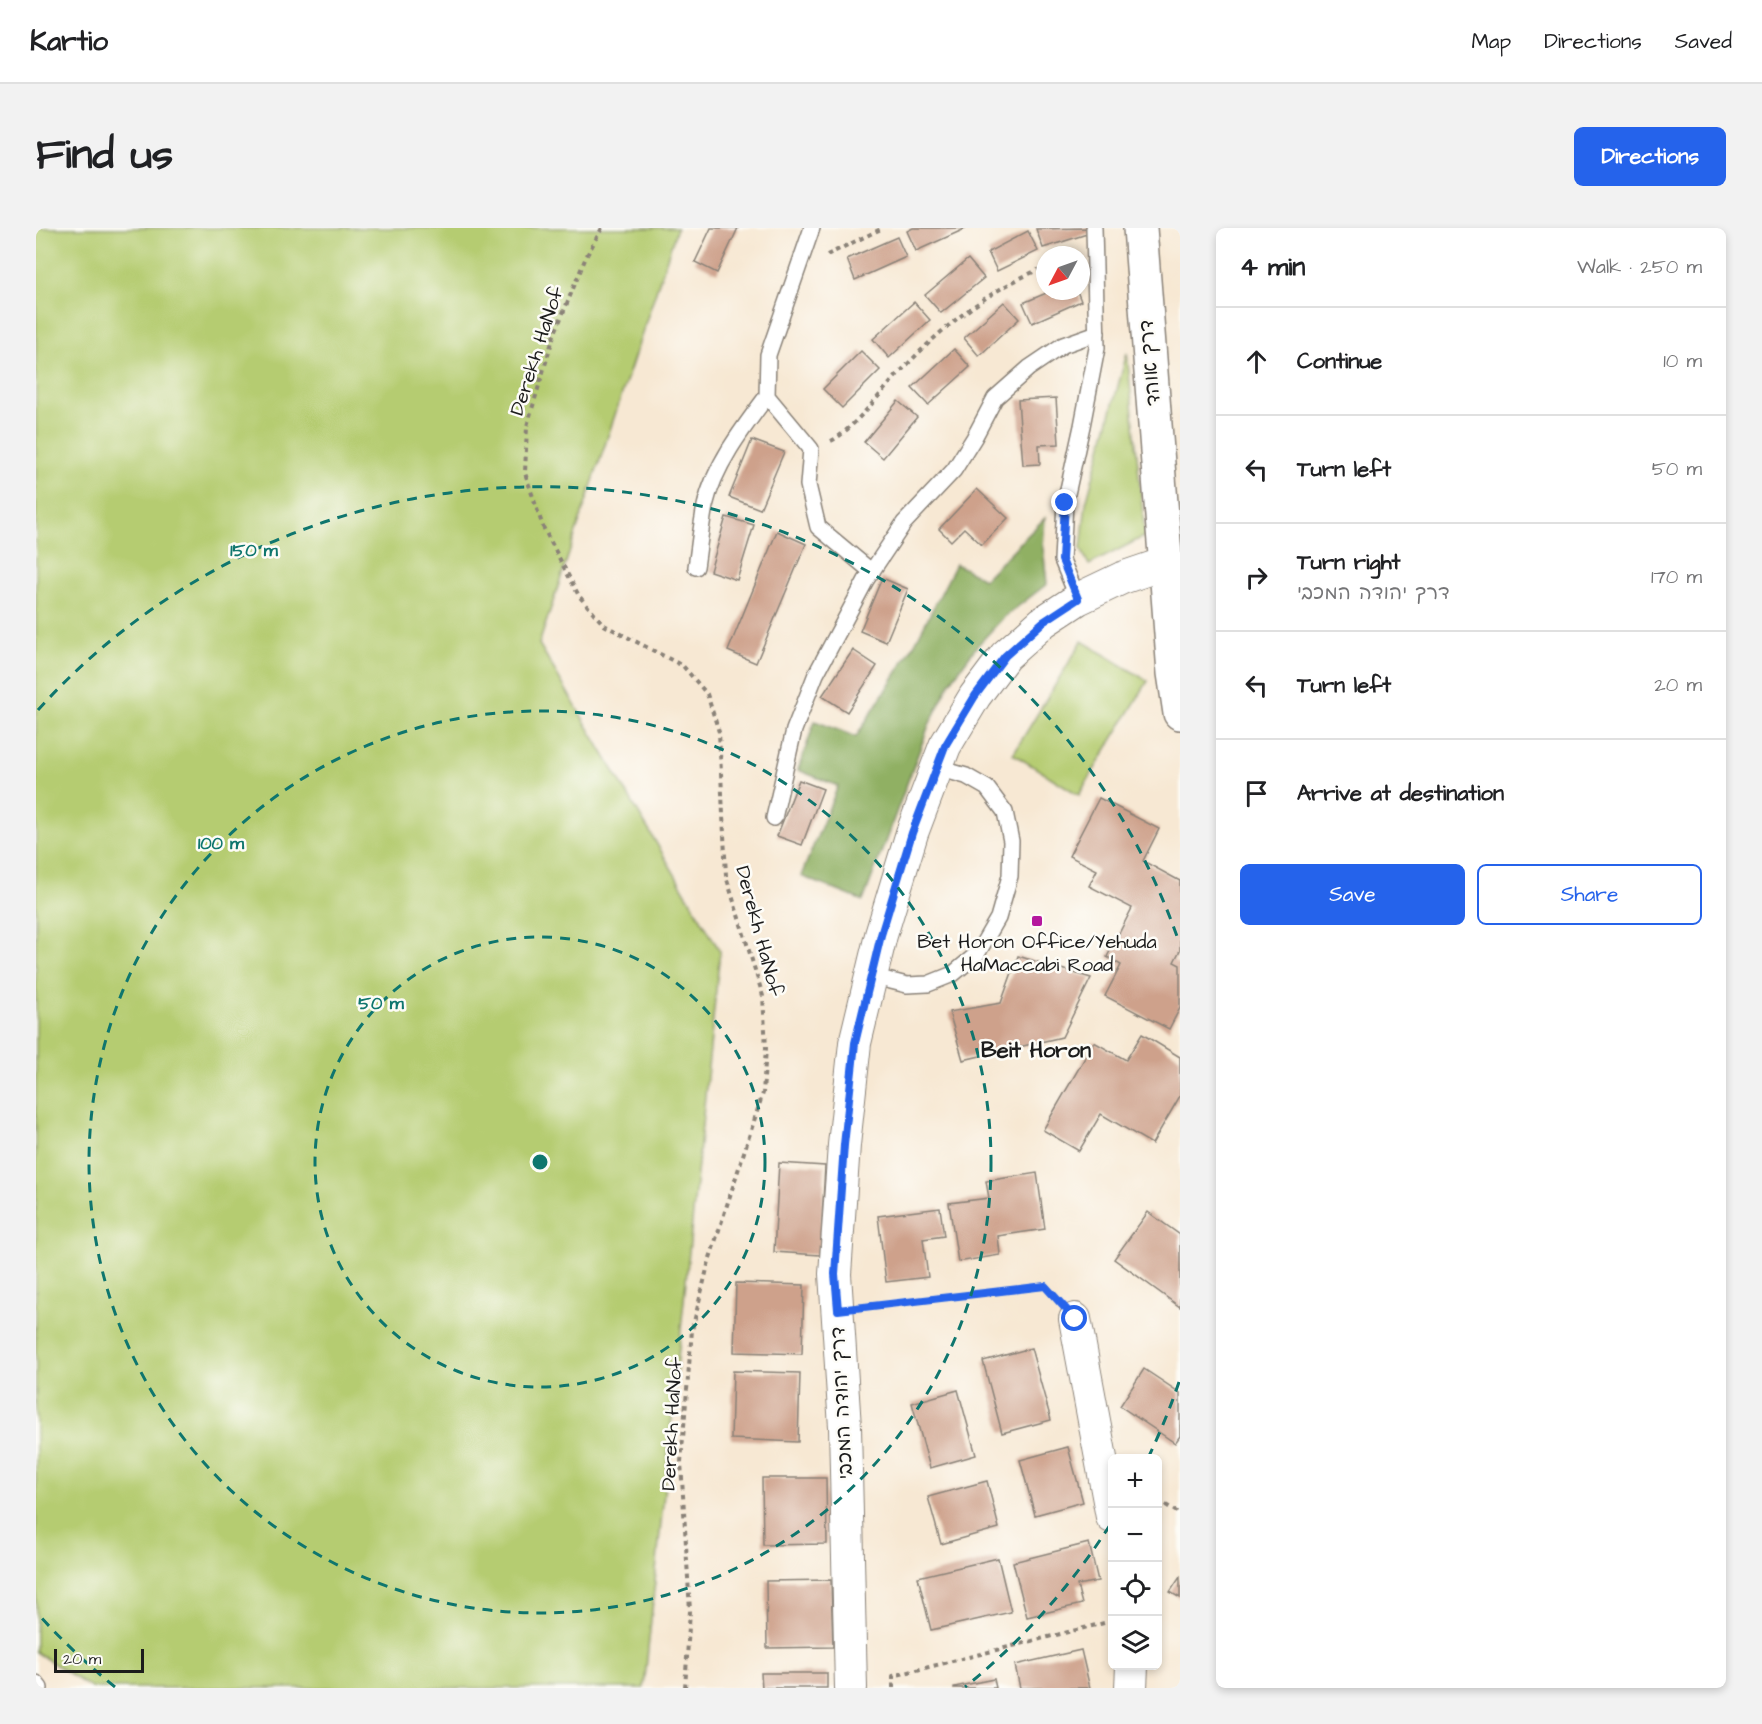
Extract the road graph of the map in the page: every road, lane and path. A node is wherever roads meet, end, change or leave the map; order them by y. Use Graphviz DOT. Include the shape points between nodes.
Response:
graph roads {
  1 [pos="602,228"];
  2 [pos="812,228"];
  3 [pos="883,228"];
  4 [pos="1094,228"];
  5 [pos="1140,228"];
  6 [pos="798,269"];
  7 [pos="1036,271"];
  8 [pos="1096,333"];
  9 [pos="767,396"];
  10 [pos="811,449"];
  11 [pos="1173,560"];
  12 [pos="696,567"];
  13 [pos="872,572"];
  14 [pos="1078,599"];
  15 [pos="1180,713"];
  16 [pos="938,768"];
  17 [pos="774,818"];
  18 [pos="871,976"];
  19 [pos="838,1310"];
  20 [pos="1075,1319"];
  21 [pos="1162,1503"];
  22 [pos="1111,1508"];
  23 [pos="1180,1514"];
  24 [pos="1108,1622"];
  25 [pos="1132,1670"];
  26 [pos="36,1683"];
  27 [pos="39,1688"];
  28 [pos="685,1688"];
  29 [pos="851,1688"];
  30 [pos="893,1688"];
  31 [pos="1131,1688"];
  1 -- 28 [label="path, Derekh HaNof" via="554,335 528,426 525,474 543,526 579,596 604,626 683,666 707,694 719,732 726,876 763,996 766,1047 764,1093 709,1261 692,1330 681,1462 690,1611"];
  2 -- 6 [label="lane"];
  3 -- 6 [label="path"];
  4 -- 8 [label="lane"];
  5 -- 11 [label="street, דרך אוהד"];
  6 -- 9 [label="lane" via="768,355"];
  7 -- 10 [label="path" via="989,294 942,330 836,439"];
  8 -- 13 [label="lane" via="1063,345 995,398 954,470 904,523"];
  8 -- 14 [label="lane" via="1095,359 1065,503 1062,560"];
  9 -- 10 [label="lane"];
  9 -- 12 [label="lane" via="739,433 715,478 705,505"];
  10 -- 13 [label="lane" via="808,485 818,527"];
  11 -- 14 [label="street, דרך יהודה המכבי"];
  11 -- 15 [label="street, דרך אוהד" via="1174,673"];
  13 -- 17 [label="lane" via="816,674 794,730"];
  14 -- 16 [label="street, דרך יהודה המכבי" via="1043,622 1005,656 945,746"];
  16 -- 18 [label="street, דרך יהודה המכבי" via="912,833"];
  16 -- 18 [label="lane" via="966,776 987,788 1005,813 1011,841 1010,876 998,918 976,954 953,974 928,984 907,985"];
  18 -- 19 [label="street, דרך יהודה המכבי" via="855,1043 844,1145 835,1274"];
  19 -- 20 [label="path" via="1045,1286"];
  19 -- 29 [label="street, דרך יהודה המכבי"];
  20 -- 22 [label="street"];
  21 -- 23 [label="path"];
  24 -- 30 [label="path" via="893,1676"];
  25 -- 31 [label="street"];
  26 -- 27 [label="lane"];
}
